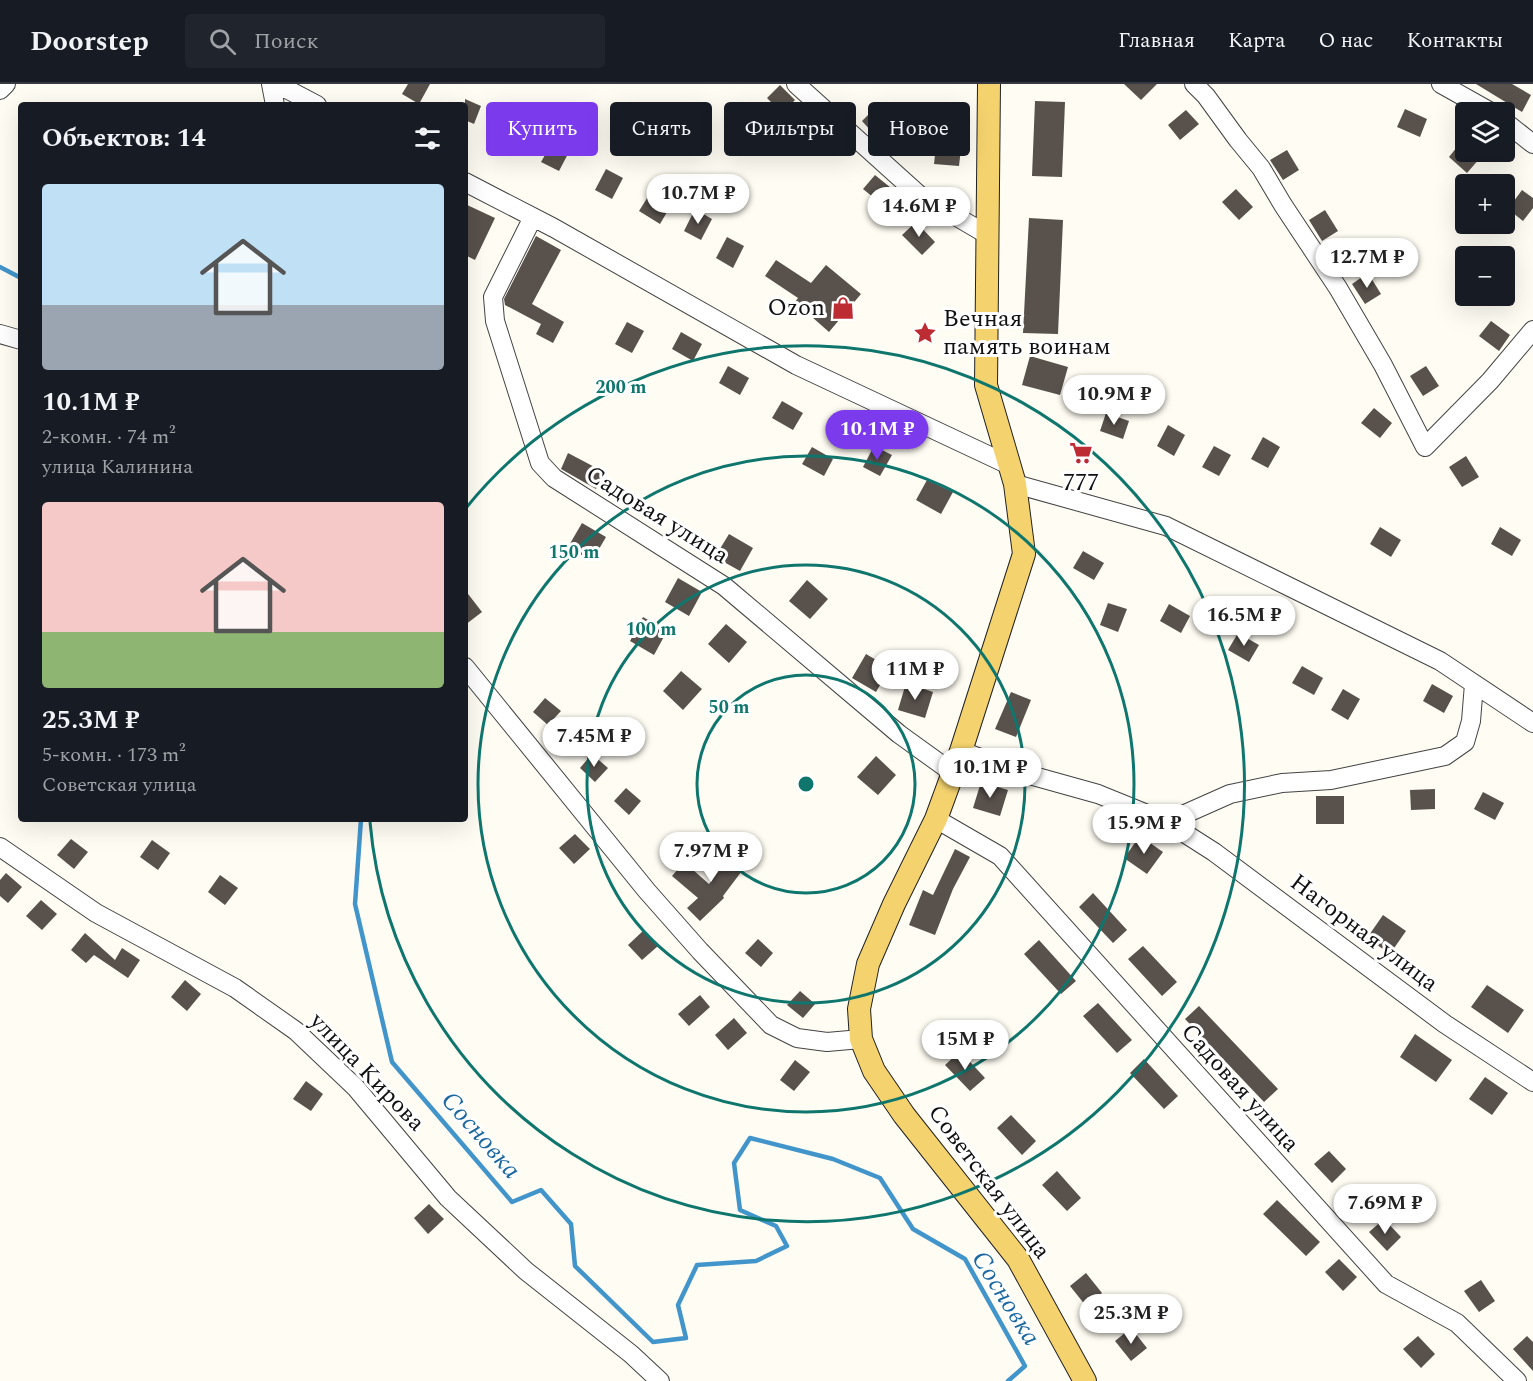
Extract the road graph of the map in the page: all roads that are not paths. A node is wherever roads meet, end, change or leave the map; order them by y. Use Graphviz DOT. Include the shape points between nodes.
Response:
graph roads {
  1 [pos="6,84"];
  2 [pos="271,84"];
  3 [pos="277,84"];
  4 [pos="796,84"];
  5 [pos="989,84"];
  6 [pos="1194,84"];
  7 [pos="1441,84"];
  8 [pos="0,90"];
  9 [pos="274,102"];
  10 [pos="312,102"];
  11 [pos="1473,102"];
  12 [pos="1515,129"];
  13 [pos="1533,144"];
  14 [pos="468,184"];
  15 [pos="533,217"];
  16 [pos="986,234"];
  17 [pos="1533,330"];
  18 [pos="0,334"];
  19 [pos="18,339"];
  20 [pos="1012,475"];
  21 [pos="468,671"];
  22 [pos="1474,684"];
  23 [pos="1533,723"];
  24 [pos="961,751"];
  25 [pos="953,773"];
  26 [pos="936,819"];
  27 [pos="1167,822"];
  28 [pos="0,847"];
  29 [pos="861,1039"];
  30 [pos="1533,1082"];
  31 [pos="660,1381"];
  32 [pos="1085,1381"];
  33 [pos="1516,1381"];
  1 -- 8 [label="street"];
  2 -- 9 [label="street"];
  3 -- 10 [label="street"];
  4 -- 16 [label="street" via="918,194"];
  5 -- 16 [label="main road, Советская улица"];
  6 -- 17 [label="street" via="1262,168 1383,364 1425,447"];
  7 -- 11 [label="street"];
  12 -- 13 [label="street"];
  14 -- 15 [label="street"];
  15 -- 20 [label="street" via="796,365"];
  15 -- 25 [label="street, Садовая улица" via="493,297 495,321 540,463 554,478 724,586 899,734"];
  16 -- 20 [label="main road, Советская улица" via="986,385"];
  18 -- 19 [label="street"];
  20 -- 22 [label="street" via="1166,526 1440,661"];
  20 -- 24 [label="main road, Советская улица" via="1024,554"];
  21 -- 29 [label="street" via="647,891 771,1025 797,1038 827,1042"];
  22 -- 23 [label="street"];
  22 -- 27 [label="street" via="1465,742 1445,756 1331,780 1282,783 1230,794"];
  24 -- 25 [label="main road, Советская улица"];
  24 -- 27 [label="street, Нагорная улица" via="1098,794"];
  25 -- 26 [label="main road, Советская улица"];
  26 -- 29 [label="main road, Советская улица" via="868,964 859,1010"];
  26 -- 33 [label="street, Садовая улица" via="1000,856 1386,1284 1457,1323"];
  27 -- 30 [label="street, Нагорная улица" via="1215,852 1444,1023"];
  28 -- 31 [label="street, улица Кирова" via="96,912 235,988 296,1031 356,1088 448,1198 526,1271"];
  29 -- 32 [label="main road, Советская улица" via="874,1071 904,1115 1018,1259"];
}
